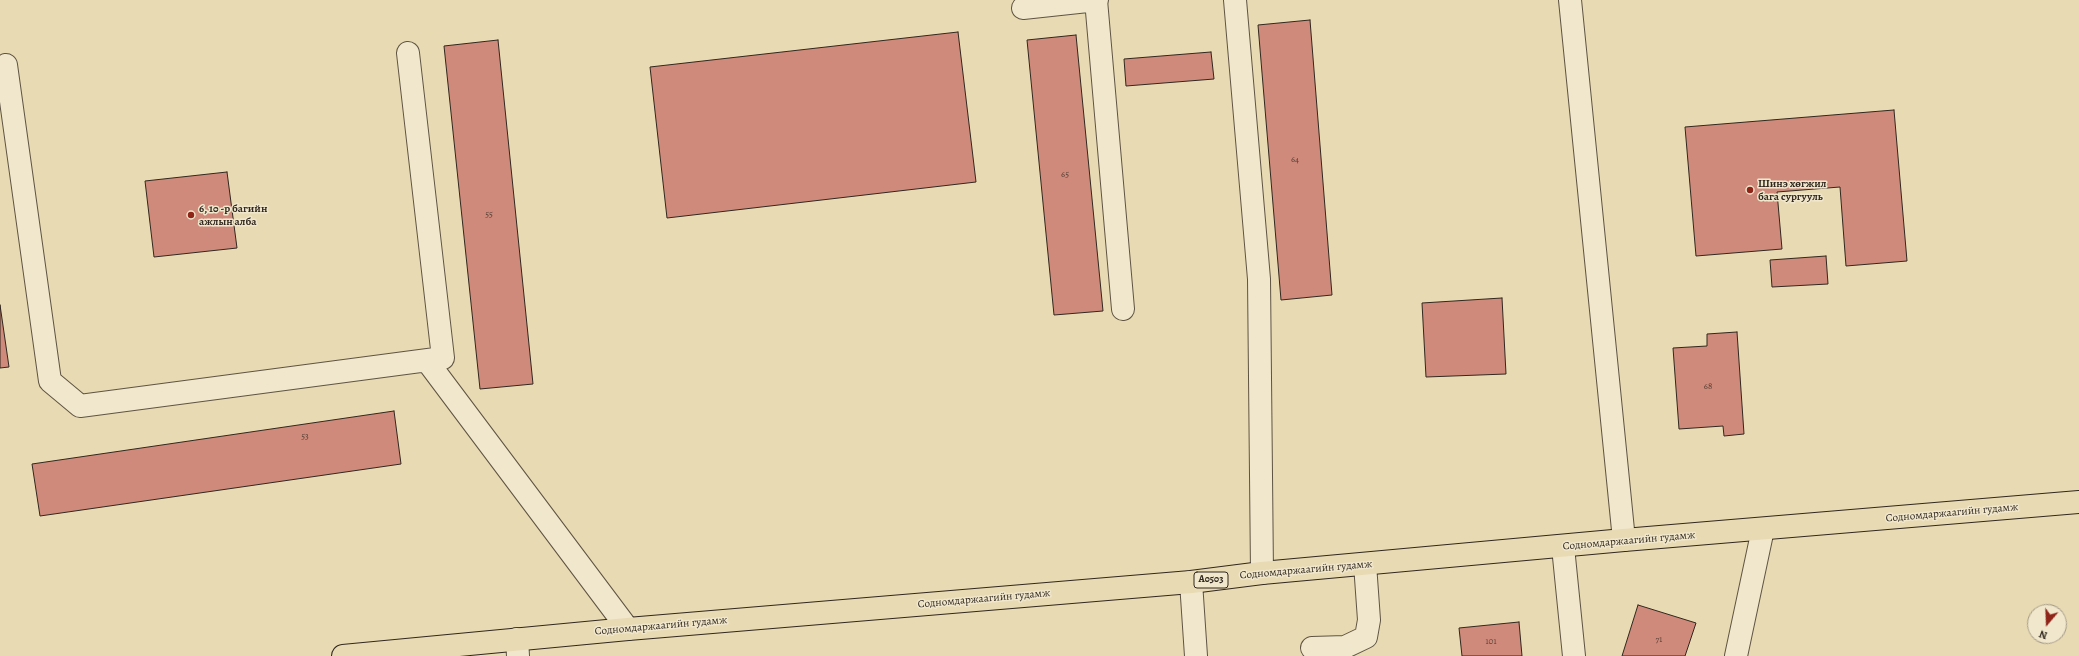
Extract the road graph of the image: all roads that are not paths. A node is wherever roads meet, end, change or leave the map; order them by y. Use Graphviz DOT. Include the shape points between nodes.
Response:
graph roads {
  1 [pos="1097,0"];
  2 [pos="1235,0"];
  3 [pos="1570,0"];
  4 [pos="1023,8"];
  5 [pos="408,54"];
  6 [pos="6,65"];
  7 [pos="1123,309"];
  8 [pos="427,361"];
  9 [pos="2079,502"];
  10 [pos="1763,528"];
  11 [pos="1624,540"];
  12 [pos="1563,547"];
  13 [pos="1365,564"];
  14 [pos="1262,573"];
  15 [pos="1191,582"];
  16 [pos="1742,626"];
  17 [pos="628,629"];
  18 [pos="517,648"];
  19 [pos="1312,648"];
  20 [pos="343,656"];
  21 [pos="1196,656"];
  22 [pos="1574,656"];
  23 [pos="1736,656"];
  24 [pos="1750,656"];
  1 -- 4 [label="street"];
  1 -- 7 [label="street"];
  2 -- 14 [label="street" via="1259,279"];
  3 -- 11 [label="street"];
  5 -- 8 [label="street" via="443,358"];
  6 -- 8 [label="street" via="50,381 80,406"];
  8 -- 17 [label="street"];
  9 -- 10 [label="main road, Содномдаржаагийн гудамж / A0503"];
  10 -- 11 [label="main road, Содномдаржаагийн гудамж / A0503"];
  10 -- 16 [label="street"];
  11 -- 12 [label="main road, Содномдаржаагийн гудамж / A0503"];
  12 -- 13 [label="main road, Содномдаржаагийн гудамж / A0503"];
  12 -- 22 [label="street"];
  13 -- 14 [label="main road, Содномдаржаагийн гудамж / A0503"];
  13 -- 19 [label="street" via="1369,620 1366,637 1345,647"];
  14 -- 15 [label="main road, Содномдаржаагийн гудамж / A0503"];
  15 -- 17 [label="main road, Содномдаржаагийн гудамж / A0503"];
  15 -- 21 [label="street"];
  16 -- 23 [label="street"];
  16 -- 24 [label="street"];
  17 -- 18 [label="main road, Содномдаржаагийн гудамж / A0503"];
  18 -- 20 [label="main road, Содномдаржаагийн гудамж / A0503"];
}
